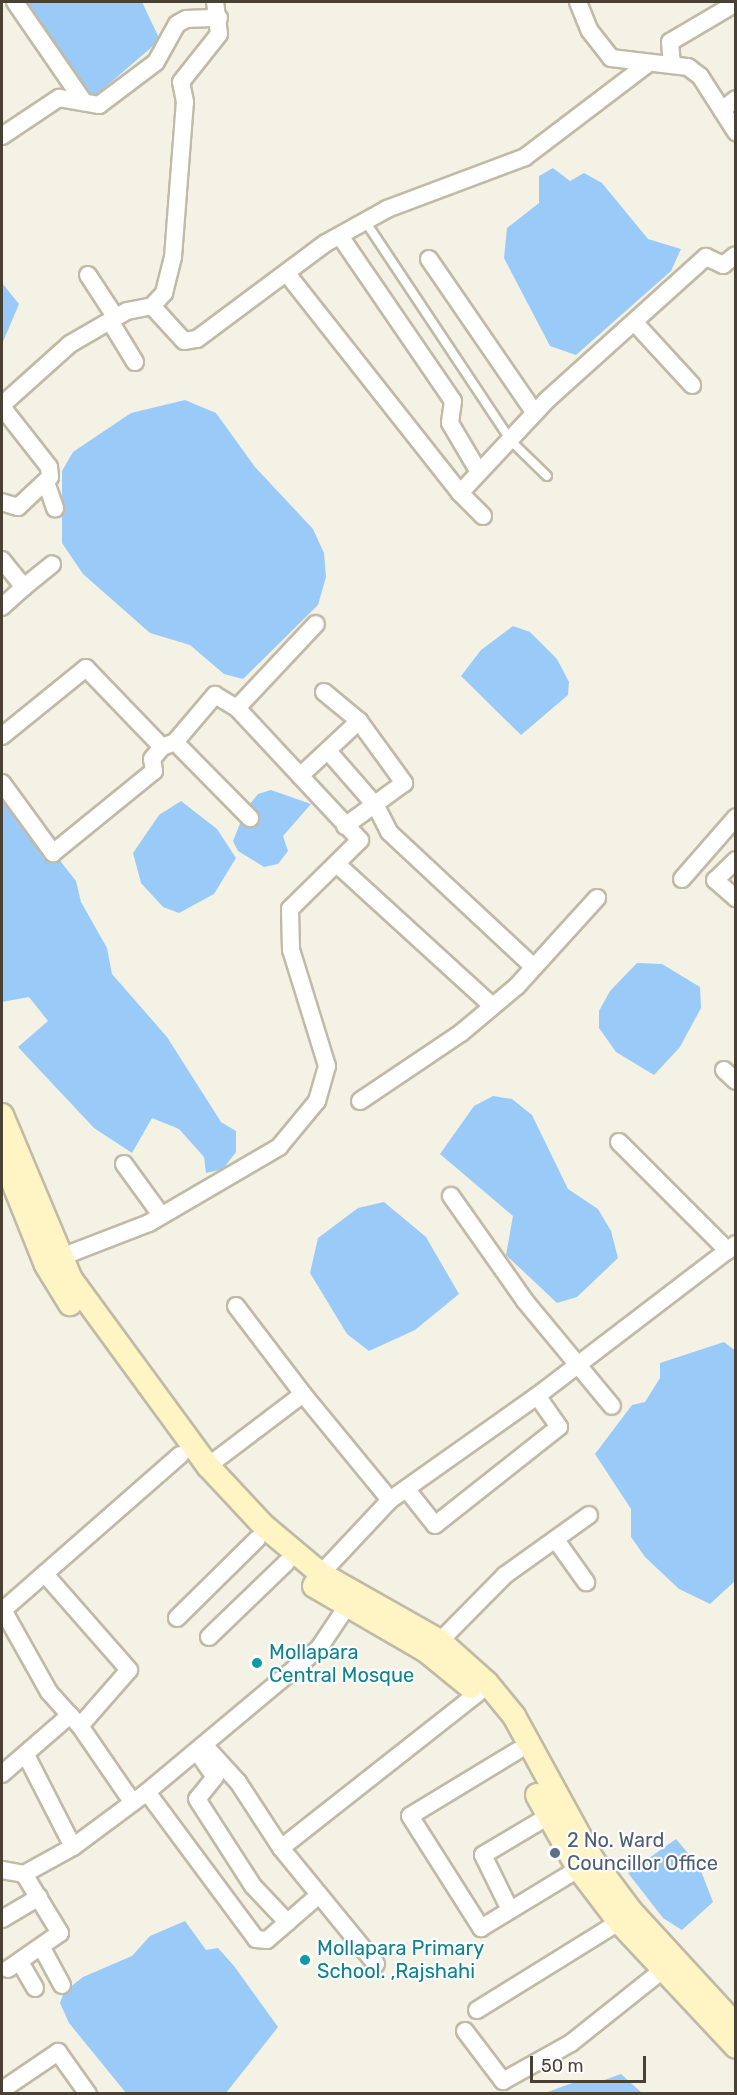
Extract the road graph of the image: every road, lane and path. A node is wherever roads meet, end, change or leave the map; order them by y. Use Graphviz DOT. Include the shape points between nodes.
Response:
graph roads {
  1 [pos="15,2"];
  2 [pos="215,2"];
  3 [pos="578,2"];
  4 [pos="735,3"];
  5 [pos="2,15"];
  6 [pos="219,18"];
  7 [pos="672,65"];
  8 [pos="645,66"];
  9 [pos="735,99"];
  10 [pos="84,102"];
  11 [pos="722,110"];
  12 [pos="735,132"];
  13 [pos="2,136"];
  14 [pos="365,221"];
  15 [pos="340,236"];
  16 [pos="735,255"];
  17 [pos="429,259"];
  18 [pos="288,274"];
  19 [pos="88,275"];
  20 [pos="152,306"];
  21 [pos="113,319"];
  22 [pos="636,324"];
  23 [pos="135,362"];
  24 [pos="692,385"];
  25 [pos="2,406"];
  26 [pos="535,412"];
  27 [pos="512,441"];
  28 [pos="479,472"];
  29 [pos="547,476"];
  30 [pos="46,482"];
  31 [pos="460,493"];
  32 [pos="2,502"];
  33 [pos="55,508"];
  34 [pos="483,516"];
  35 [pos="2,560"];
  36 [pos="52,564"];
  37 [pos="24,587"];
  38 [pos="2,607"];
  39 [pos="316,624"];
  40 [pos="324,692"];
  41 [pos="237,708"];
  42 [pos="359,721"];
  43 [pos="2,736"];
  44 [pos="168,744"];
  45 [pos="328,751"];
  46 [pos="300,776"];
  47 [pos="2,783"];
  48 [pos="376,807"];
  49 [pos="735,817"];
  50 [pos="250,818"];
  51 [pos="345,826"];
  52 [pos="735,860"];
  53 [pos="339,866"];
  54 [pos="682,879"];
  55 [pos="597,898"];
  56 [pos="735,898"];
  57 [pos="534,967"];
  58 [pos="491,1005"];
  59 [pos="360,1101"];
  60 [pos="2,1115"];
  61 [pos="619,1142"];
  62 [pos="2,1155"];
  63 [pos="124,1164"];
  64 [pos="451,1196"];
  65 [pos="161,1215"];
  66 [pos="732,1247"];
  67 [pos="61,1257"];
  68 [pos="236,1306"];
  69 [pos="577,1365"];
  70 [pos="303,1394"];
  71 [pos="537,1396"];
  72 [pos="612,1406"];
  73 [pos="180,1455"];
  74 [pos="208,1466"];
  75 [pos="408,1491"];
  76 [pos="390,1500"];
  77 [pos="589,1515"];
  78 [pos="257,1539"];
  79 [pos="556,1540"];
  80 [pos="286,1563"];
  81 [pos="45,1574"];
  82 [pos="316,1578"];
  83 [pos="586,1582"];
  84 [pos="352,1600"];
  85 [pos="2,1611"];
  86 [pos="177,1618"];
  87 [pos="209,1637"];
  88 [pos="440,1641"];
  89 [pos="478,1694"];
  90 [pos="75,1721"];
  91 [pos="201,1749"];
  92 [pos="517,1751"];
  93 [pos="26,1755"];
  94 [pos="2,1774"];
  95 [pos="147,1792"];
  96 [pos="133,1803"];
  97 [pos="547,1817"];
  98 [pos="73,1847"];
  99 [pos="281,1848"];
  100 [pos="586,1864"];
  101 [pos="2,1870"];
  102 [pos="24,1874"];
  103 [pos="319,1895"];
  104 [pos="39,1897"];
  105 [pos="510,1910"];
  106 [pos="2,1919"];
  107 [pos="287,1922"];
  108 [pos="619,1922"];
  109 [pos="42,1948"];
  110 [pos="376,1964"];
  111 [pos="660,1972"];
  112 [pos="62,1985"];
  113 [pos="35,1988"];
  114 [pos="477,2010"];
  115 [pos="734,2021"];
  116 [pos="465,2031"];
  117 [pos="735,2047"];
  118 [pos="2,2090"];
  119 [pos="88,2094"];
  1 -- 5 [label="street"];
  1 -- 10 [label="street"];
  2 -- 6 [label="street"];
  3 -- 8 [label="street" via="590,31 610,58"];
  4 -- 7 [label="street" via="670,42"];
  6 -- 10 [label="street" via="186,19 156,62 99,105"];
  6 -- 20 [label="street" via="219,34 181,82 185,102 173,257 164,293"];
  7 -- 8 [label="street"];
  7 -- 11 [label="street" via="700,76"];
  8 -- 14 [label="street" via="525,157"];
  9 -- 11 [label="street"];
  10 -- 13 [label="street" via="59,98"];
  11 -- 12 [label="street"];
  14 -- 15 [label="street"];
  14 -- 27 [label="lane"];
  15 -- 18 [label="street"];
  15 -- 28 [label="street" via="453,400 450,423"];
  16 -- 22 [label="street" via="723,265 706,257"];
  17 -- 26 [label="street"];
  18 -- 20 [label="street" via="197,339 184,341"];
  18 -- 31 [label="street"];
  19 -- 21 [label="street"];
  20 -- 21 [label="street"];
  21 -- 23 [label="street"];
  21 -- 25 [label="street" via="70,344"];
  22 -- 24 [label="street"];
  22 -- 26 [label="street" via="589,359"];
  25 -- 30 [label="street" via="50,467"];
  26 -- 27 [label="street"];
  27 -- 28 [label="street"];
  27 -- 29 [label="lane"];
  28 -- 31 [label="street"];
  30 -- 32 [label="street" via="18,507"];
  30 -- 33 [label="street"];
  31 -- 34 [label="street"];
  35 -- 37 [label="street"];
  36 -- 37 [label="street"];
  37 -- 38 [label="street"];
  39 -- 41 [label="street"];
  40 -- 42 [label="street"];
  41 -- 44 [label="street" via="215,695"];
  41 -- 46 [label="street"];
  42 -- 45 [label="street"];
  42 -- 48 [label="street" via="404,783"];
  43 -- 44 [label="street" via="86,668"];
  44 -- 47 [label="street" via="152,759 154,771 53,853"];
  44 -- 50 [label="street"];
  45 -- 46 [label="street"];
  45 -- 48 [label="street"];
  46 -- 51 [label="street"];
  48 -- 51 [label="street"];
  48 -- 57 [label="street" via="389,832"];
  49 -- 54 [label="street"];
  51 -- 53 [label="street" via="360,840"];
  52 -- 56 [label="street" via="715,880"];
  53 -- 58 [label="street"];
  53 -- 65 [label="street" via="290,909 291,950 327,1066 317,1101 279,1147"];
  55 -- 57 [label="street"];
  57 -- 58 [label="street"];
  58 -- 59 [label="street"];
  60 -- 67 [label="street"];
  61 -- 66 [label="street"];
  62 -- 73 [label="street" via="59,1288"];
  63 -- 65 [label="street"];
  64 -- 69 [label="street"];
  65 -- 67 [label="street"];
  66 -- 69 [label="street"];
  67 -- 74 [label="street" via="122,1353"];
  68 -- 70 [label="street"];
  69 -- 71 [label="street"];
  69 -- 72 [label="street"];
  70 -- 74 [label="street"];
  70 -- 76 [label="street"];
  71 -- 75 [label="street"];
  71 -- 75 [label="street" via="560,1427 435,1525"];
  73 -- 78 [label="street"];
  73 -- 81 [label="street"];
  74 -- 82 [label="street"];
  75 -- 76 [label="street"];
  76 -- 82 [label="street"];
  77 -- 79 [label="street"];
  78 -- 80 [label="street"];
  78 -- 86 [label="street"];
  79 -- 83 [label="street"];
  79 -- 88 [label="street" via="505,1575"];
  80 -- 82 [label="street"];
  80 -- 87 [label="street"];
  81 -- 85 [label="street"];
  81 -- 90 [label="street" via="129,1670"];
  82 -- 84 [label="street"];
  84 -- 88 [label="street"];
  84 -- 89 [label="street" via="426,1651"];
  84 -- 91 [label="street" via="319,1648"];
  85 -- 90 [label="street" via="49,1692"];
  88 -- 100 [label="street" via="514,1716"];
  89 -- 92 [label="street" via="503,1723"];
  89 -- 99 [label="street"];
  90 -- 93 [label="street"];
  90 -- 96 [label="street"];
  91 -- 95 [label="street"];
  91 -- 99 [label="street" via="238,1782"];
  91 -- 107 [label="street" via="216,1775 197,1799 253,1886"];
  92 -- 97 [label="street"];
  92 -- 105 [label="street" via="410,1816 481,1928"];
  93 -- 94 [label="street"];
  93 -- 98 [label="street"];
  95 -- 96 [label="street"];
  95 -- 107 [label="street" via="256,1940 267,1940"];
  96 -- 98 [label="street"];
  97 -- 100 [label="street"];
  97 -- 105 [label="street" via="483,1855"];
  98 -- 102 [label="street"];
  99 -- 103 [label="street"];
  100 -- 105 [label="street"];
  100 -- 108 [label="street"];
  100 -- 115 [label="street"];
  101 -- 102 [label="street"];
  102 -- 104 [label="street"];
  103 -- 107 [label="street"];
  103 -- 110 [label="street"];
  104 -- 106 [label="street"];
  104 -- 109 [label="street" via="60,1933"];
  108 -- 111 [label="street"];
  108 -- 114 [label="street"];
  109 -- 112 [label="street"];
  109 -- 113 [label="street" via="14,1966"];
  111 -- 116 [label="street" via="571,2043 503,2081"];
  111 -- 117 [label="street"];
  118 -- 119 [label="street" via="58,2052"];
}
